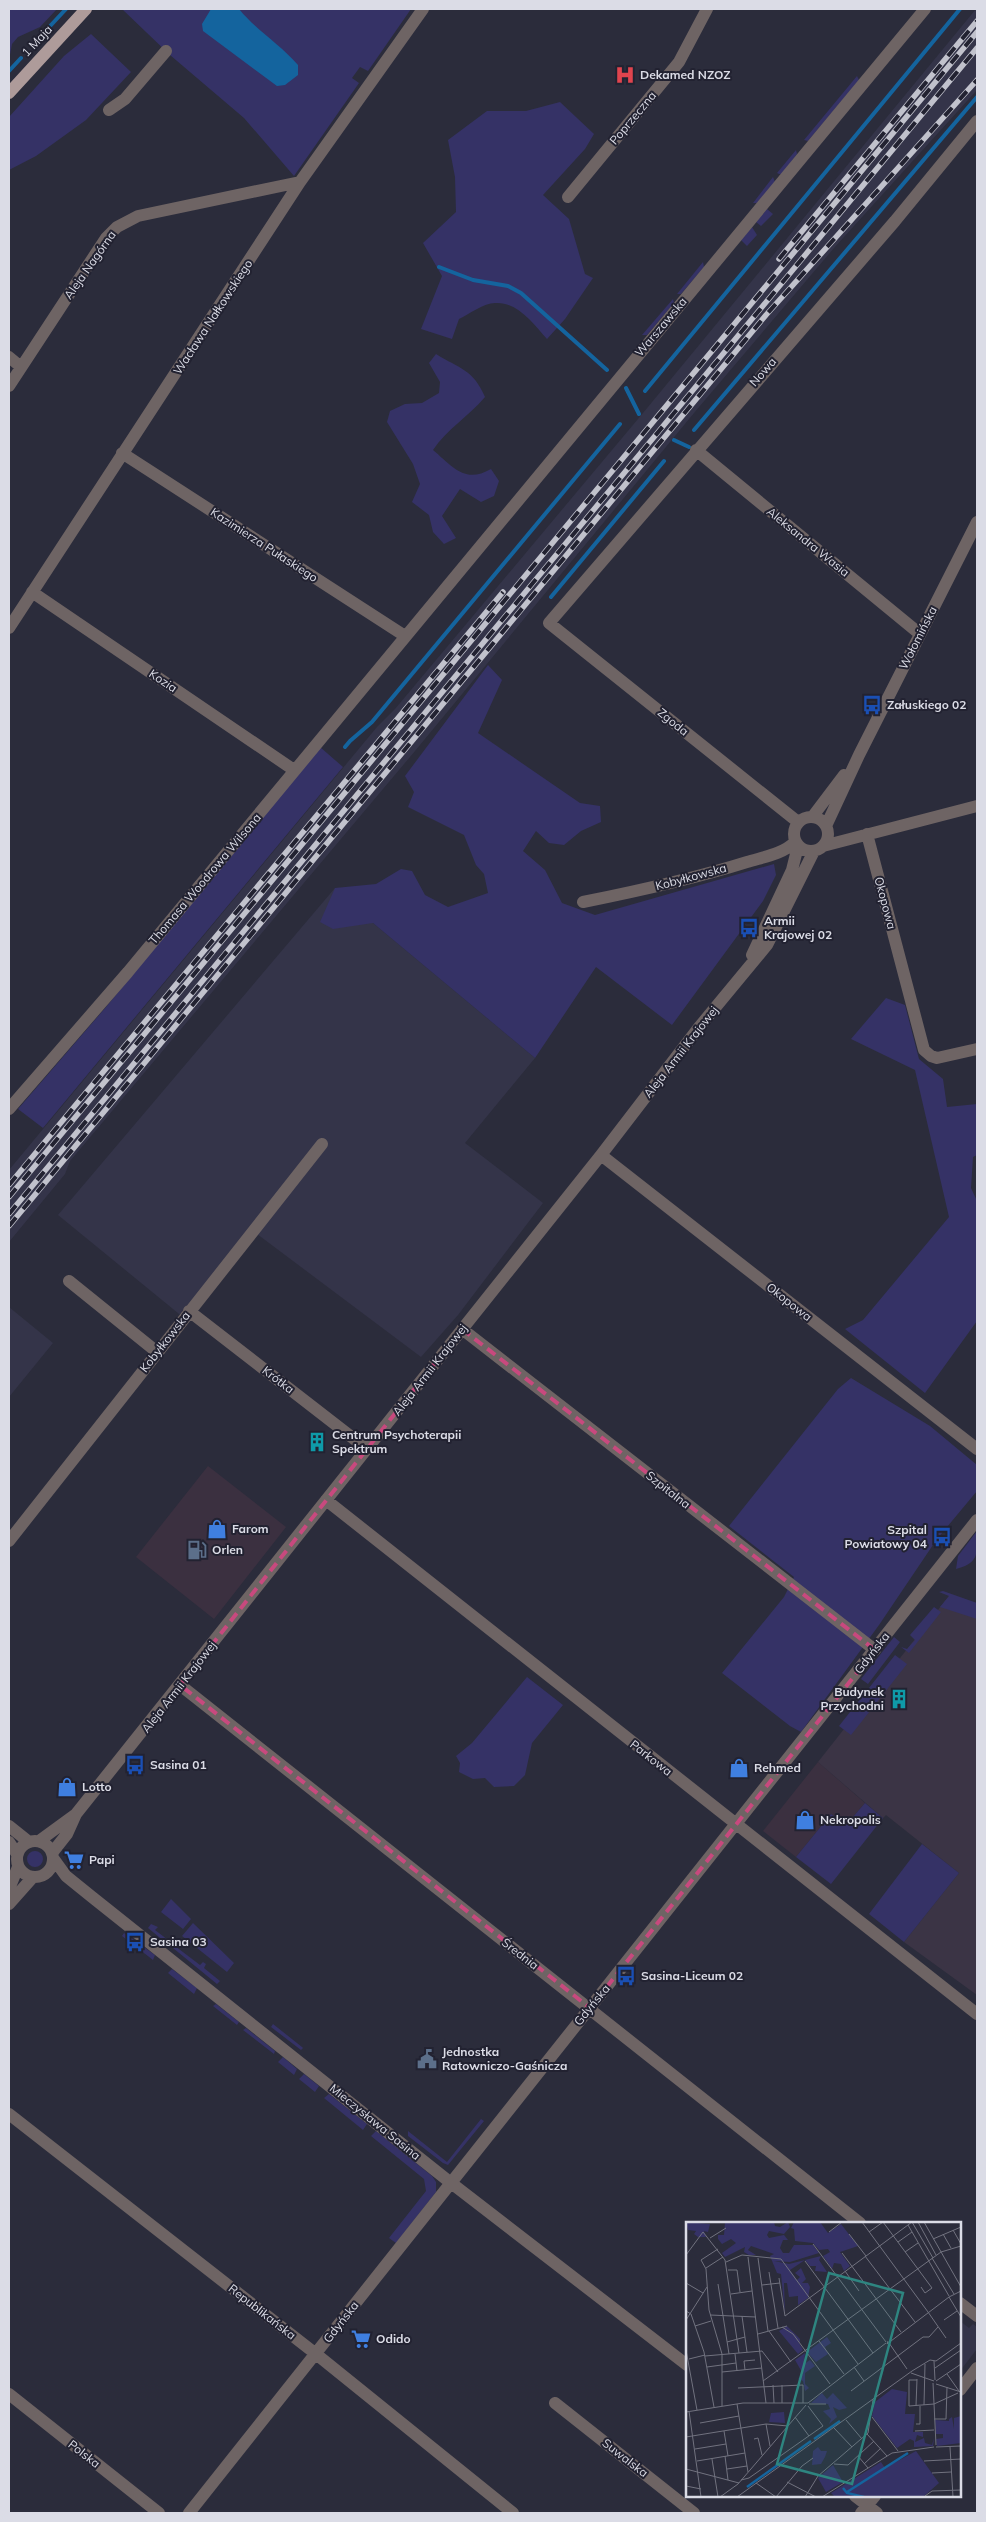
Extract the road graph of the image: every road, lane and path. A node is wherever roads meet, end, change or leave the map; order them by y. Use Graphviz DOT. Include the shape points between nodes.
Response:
graph roads {
  1 [pos="86,9"];
  2 [pos="423,9"];
  3 [pos="708,9"];
  4 [pos="925,9"];
  5 [pos="166,51"];
  6 [pos="9,93"];
  7 [pos="109,110"];
  8 [pos="977,121"];
  9 [pos="300,182"];
  10 [pos="568,197"];
  11 [pos="9,357"];
  12 [pos="21,366"];
  13 [pos="9,386"];
  14 [pos="696,450"];
  15 [pos="122,453"];
  16 [pos="977,522"];
  17 [pos="32,592"];
  18 [pos="549,623"];
  19 [pos="9,628"];
  20 [pos="920,634"];
  21 [pos="401,641"];
  22 [pos="859,755"];
  23 [pos="294,770"];
  24 [pos="977,806"];
  25 [pos="813,816"];
  26 [pos="798,822"];
  27 [pos="827,828"];
  28 [pos="867,834"];
  29 [pos="797,844"];
  30 [pos="818,848"];
  31 [pos="583,902"];
  32 [pos="744,971"];
  33 [pos="977,1049"];
  34 [pos="11,1101"];
  35 [pos="322,1144"];
  36 [pos="601,1155"];
  37 [pos="69,1281"];
  38 [pos="189,1311"];
  39 [pos="462,1329"];
  40 [pos="157,1352"];
  41 [pos="367,1449"];
  42 [pos="977,1449"];
  43 [pos="326,1500"];
  44 [pos="977,1520"];
  45 [pos="9,1541"];
  46 [pos="875,1650"];
  47 [pos="180,1686"];
  48 [pos="76,1814"];
  49 [pos="737,1825"];
  50 [pos="9,1826"];
  51 [pos="34,1841"];
  52 [pos="9,1842"];
  53 [pos="52,1856"];
  54 [pos="18,1861"];
  55 [pos="47,1872"];
  56 [pos="66,1876"];
  57 [pos="33,1877"];
  58 [pos="9,1889"];
  59 [pos="9,1904"];
  60 [pos="590,2008"];
  61 [pos="977,2014"];
  62 [pos="9,2114"];
  63 [pos="451,2183"];
  64 [pos="859,2222"];
  65 [pos="961,2304"];
  66 [pos="977,2316"];
  67 [pos="316,2354"];
  68 [pos="686,2364"];
  69 [pos="977,2368"];
  70 [pos="961,2389"];
  71 [pos="9,2394"];
  72 [pos="555,2403"];
  73 [pos="856,2497"];
  74 [pos="870,2507"];
  75 [pos="158,2513"];
  76 [pos="188,2513"];
  77 [pos="513,2513"];
  78 [pos="694,2513"];
  1 -- 6 [label="main road, 1 Maja"];
  2 -- 9 [label="street, Wacława Nałkowskiego"];
  3 -- 10 [label="street, Poprzeczna" via="680,62"];
  4 -- 21 [label="street, Warszawska"];
  5 -- 7 [label="street" via="125,99"];
  8 -- 14 [label="street, Nowa" via="895,221"];
  9 -- 12 [label="street, Aleja Nagórna" via="138,216 117,227 106,238"];
  9 -- 15 [label="street, Wacława Nałkowskiego"];
  11 -- 12 [label="street"];
  12 -- 13 [label="street, Aleja Nagórna"];
  14 -- 18 [label="street, Nowa"];
  14 -- 20 [label="street, Aleksandra Wasia"];
  15 -- 17 [label="street, Wacława Nałkowskiego"];
  15 -- 21 [label="street, Kazimierza Pułaskiego"];
  16 -- 20 [label="street, Wołomińska"];
  17 -- 19 [label="street, Wacława Nałkowskiego"];
  17 -- 23 [label="street, Kozia"];
  18 -- 26 [label="street, Zgoda"];
  20 -- 22 [label="street, Wołomińska"];
  21 -- 23 [label="street, Thomasa Woodrowa Wilsona"];
  22 -- 25 [label="street, Wołomińska"];
  22 -- 27 [label="street, Wołomińska"];
  23 -- 34 [label="street, Thomasa Woodrowa Wilsona" via="128,972"];
  24 -- 28 [label="street"];
  25 -- 26 [label="street"];
  25 -- 27 [label="street"];
  26 -- 29 [label="street" via="793,831"];
  27 -- 28 [label="street" via="850,835"];
  27 -- 30 [label="street" via="828,836"];
  28 -- 30 [label="street"];
  28 -- 33 [label="street, Okopowa" via="922,1045 937,1058"];
  29 -- 30 [label="street"];
  29 -- 31 [label="street, Kobyłkowska" via="731,867"];
  29 -- 32 [label="street, Aleja Armii Krajowej" via="792,870"];
  30 -- 32 [label="street, Aleja Armii Krajowej" via="767,946"];
  32 -- 36 [label="street, Aleja Armii Krajowej"];
  35 -- 38 [label="street, Kobyłkowska"];
  36 -- 39 [label="street, Aleja Armii Krajowej"];
  36 -- 42 [label="street, Okopowa"];
  37 -- 40 [label="street"];
  38 -- 40 [label="street, Kobyłkowska"];
  38 -- 41 [label="street, Krótka"];
  39 -- 41 [label="street, Aleja Armii Krajowej"];
  39 -- 46 [label="street, Szpitalna"];
  40 -- 45 [label="street, Kobyłkowska"];
  41 -- 43 [label="street, Aleja Armii Krajowej"];
  43 -- 47 [label="street, Aleja Armii Krajowej"];
  43 -- 49 [label="street, Parkowa"];
  44 -- 46 [label="street, Gdyńska"];
  46 -- 49 [label="street, Gdyńska"];
  47 -- 48 [label="street, Aleja Armii Krajowej"];
  47 -- 60 [label="street, Średnia"];
  48 -- 51 [label="street, Aleja Armii Krajowej"];
  48 -- 53 [label="street, Aleja Armii Krajowej"];
  49 -- 60 [label="street, Gdyńska"];
  49 -- 61 [label="street, Parkowa"];
  50 -- 51 [label="street"];
  51 -- 53 [label="street" via="48,1846"];
  51 -- 54 [label="street" via="20,1848"];
  52 -- 54 [label="street"];
  53 -- 55 [label="street"];
  53 -- 56 [label="street, Mieczysława Sasina"];
  54 -- 57 [label="street" via="23,1873"];
  54 -- 58 [label="street"];
  55 -- 56 [label="street, Mieczysława Sasina"];
  55 -- 57 [label="street"];
  56 -- 63 [label="street, Mieczysława Sasina"];
  57 -- 59 [label="street"];
  60 -- 63 [label="street, Gdyńska"];
  60 -- 64 [label="street, Średnia"];
  62 -- 67 [label="street, Republikańska"];
  63 -- 67 [label="street, Gdyńska"];
  63 -- 68 [label="street, Mieczysława Sasina"];
  65 -- 66 [label="street"];
  67 -- 76 [label="street, Gdyńska"];
  67 -- 77 [label="street, Republikańska"];
  69 -- 70 [label="street"];
  71 -- 75 [label="street, Polska"];
  72 -- 78 [label="street, Suwalska"];
  73 -- 74 [label="street"];
}
